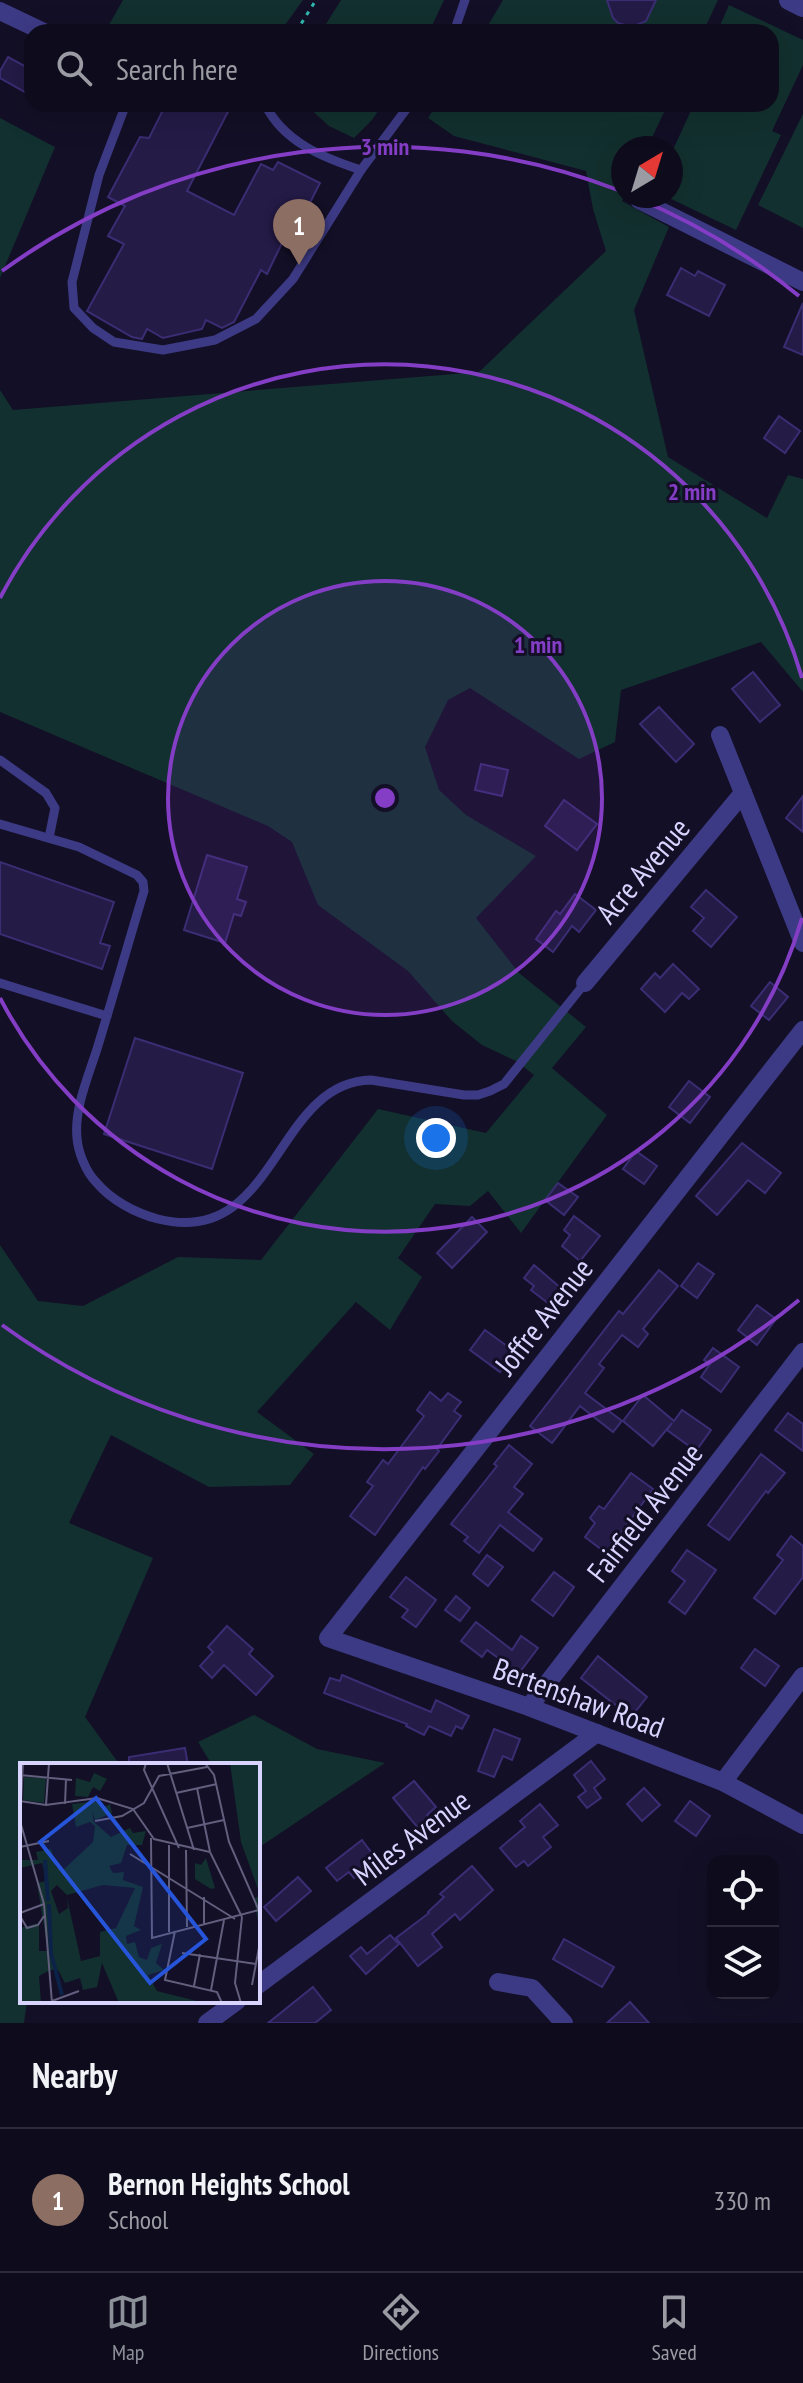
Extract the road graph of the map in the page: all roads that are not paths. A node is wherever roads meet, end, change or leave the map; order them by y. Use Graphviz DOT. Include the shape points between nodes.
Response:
graph roads {
  1 [pos="465,0"];
  2 [pos="789,0"];
  3 [pos="803,7"];
  4 [pos="0,11"];
  5 [pos="27,24"];
  6 [pos="457,24"];
  7 [pos="123,112"];
  8 [pos="269,112"];
  9 [pos="404,112"];
  10 [pos="361,170"];
  11 [pos="655,208"];
  12 [pos="803,282"];
  13 [pos="720,735"];
  14 [pos="0,760"];
  15 [pos="743,793"];
  16 [pos="0,824"];
  17 [pos="49,838"];
  18 [pos="803,943"];
  19 [pos="0,983"];
  20 [pos="585,983"];
  21 [pos="107,1016"];
  22 [pos="803,1030"];
  23 [pos="803,1352"];
  24 [pos="328,1638"];
  25 [pos="803,1676"];
  26 [pos="529,1707"];
  27 [pos="597,1733"];
  28 [pos="723,1782"];
  29 [pos="803,1825"];
  30 [pos="498,1982"];
  31 [pos="260,1984"];
  32 [pos="234,2003"];
  33 [pos="207,2023"];
  34 [pos="564,2023"];
  1 -- 6 [label="lane"];
  2 -- 3 [label="street"];
  4 -- 5 [label="street"];
  7 -- 10 [label="lane" via="99,175 72,282 74,308 114,342 163,350 215,340 256,319 293,279"];
  8 -- 10 [label="lane" via="299,144"];
  9 -- 10 [label="lane"];
  11 -- 12 [label="street"];
  13 -- 15 [label="street"];
  14 -- 17 [label="lane" via="46,793 55,808"];
  15 -- 18 [label="street"];
  15 -- 20 [label="street, Acre Avenue"];
  16 -- 17 [label="lane"];
  17 -- 21 [label="lane" via="109,860 143,882"];
  19 -- 21 [label="lane"];
  20 -- 21 [label="lane" via="504,1084 478,1095 371,1080 343,1085 303,1121 250,1193 213,1219 194,1223 174,1223 128,1207 90,1176 77,1139 77,1120"];
  22 -- 24 [label="street, Joffre Avenue"];
  23 -- 26 [label="street, Fairfield Avenue"];
  24 -- 26 [label="street, Bertenshaw Road"];
  25 -- 28 [label="street"];
  26 -- 27 [label="street, Bertenshaw Road"];
  27 -- 28 [label="street, Bertenshaw Road"];
  27 -- 31 [label="street, Miles Avenue"];
  28 -- 29 [label="street, Bertenshaw Road"];
  30 -- 34 [label="street" via="532,1988"];
  32 -- 33 [label="street"];
}
